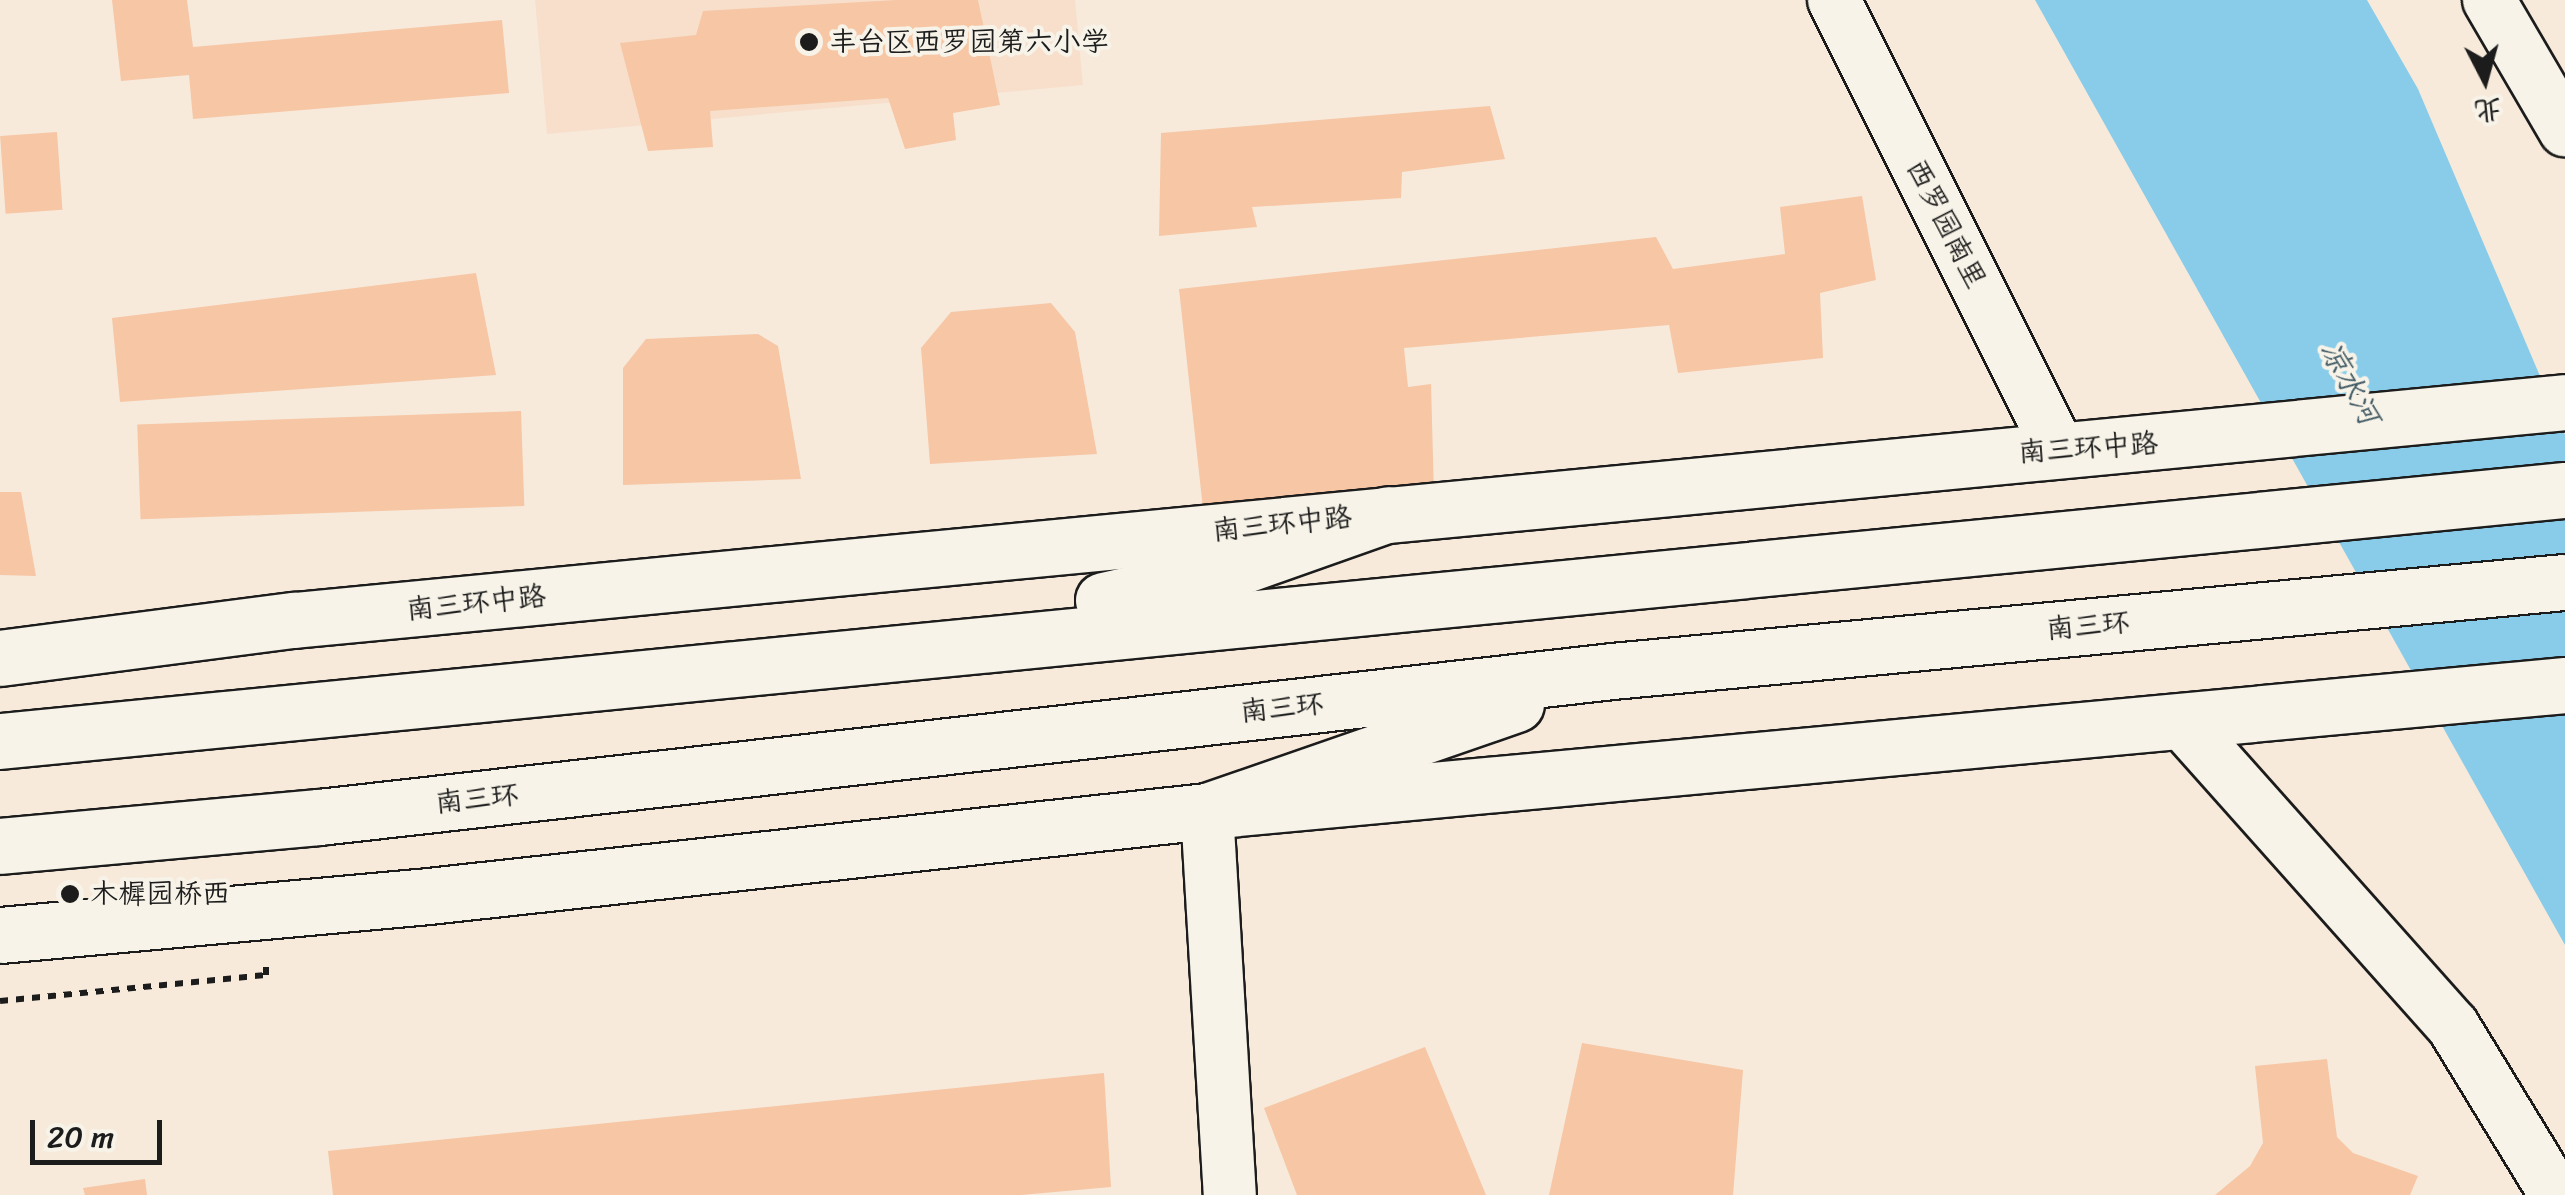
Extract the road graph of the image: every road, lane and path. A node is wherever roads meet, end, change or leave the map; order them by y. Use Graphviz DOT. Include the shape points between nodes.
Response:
graph roads {
  1 [pos="1834,0"];
  2 [pos="2488,0"];
  3 [pos="2565,130"];
  4 [pos="2565,402"];
  5 [pos="2058,448"];
  6 [pos="2565,490"];
  7 [pos="1388,514"];
  8 [pos="2565,582"];
  9 [pos="992,641"];
  10 [pos="0,658"];
  11 [pos="1612,671"];
  12 [pos="2565,685"];
  13 [pos="2182,722"];
  14 [pos="0,742"];
  15 [pos="1207,811"];
  16 [pos="0,846"];
  17 [pos="0,934"];
  18 [pos="266,975"];
  19 [pos="0,1002"];
  20 [pos="1230,1195"];
  21 [pos="2556,1195"];
  1 -- 5 [label="street, 西罗园南里"];
  2 -- 3 [label="street"];
  4 -- 5 [label="main road, 南三环中路"];
  5 -- 7 [label="main road, 南三环中路"];
  6 -- 9 [label="main road"];
  7 -- 9 [label="main road" via="1218,574 1094,602"];
  7 -- 10 [label="main road, 南三环中路" via="294,620"];
  8 -- 11 [label="main road, 南三环"];
  9 -- 14 [label="main road"];
  11 -- 15 [label="main road"];
  11 -- 16 [label="main road, 南三环" via="319,817"];
  12 -- 13 [label="main road"];
  13 -- 15 [label="main road"];
  13 -- 21 [label="street" via="2453,1026"];
  15 -- 17 [label="main road" via="419,897"];
  15 -- 20 [label="street"];
  18 -- 19 [label="path"];
}
